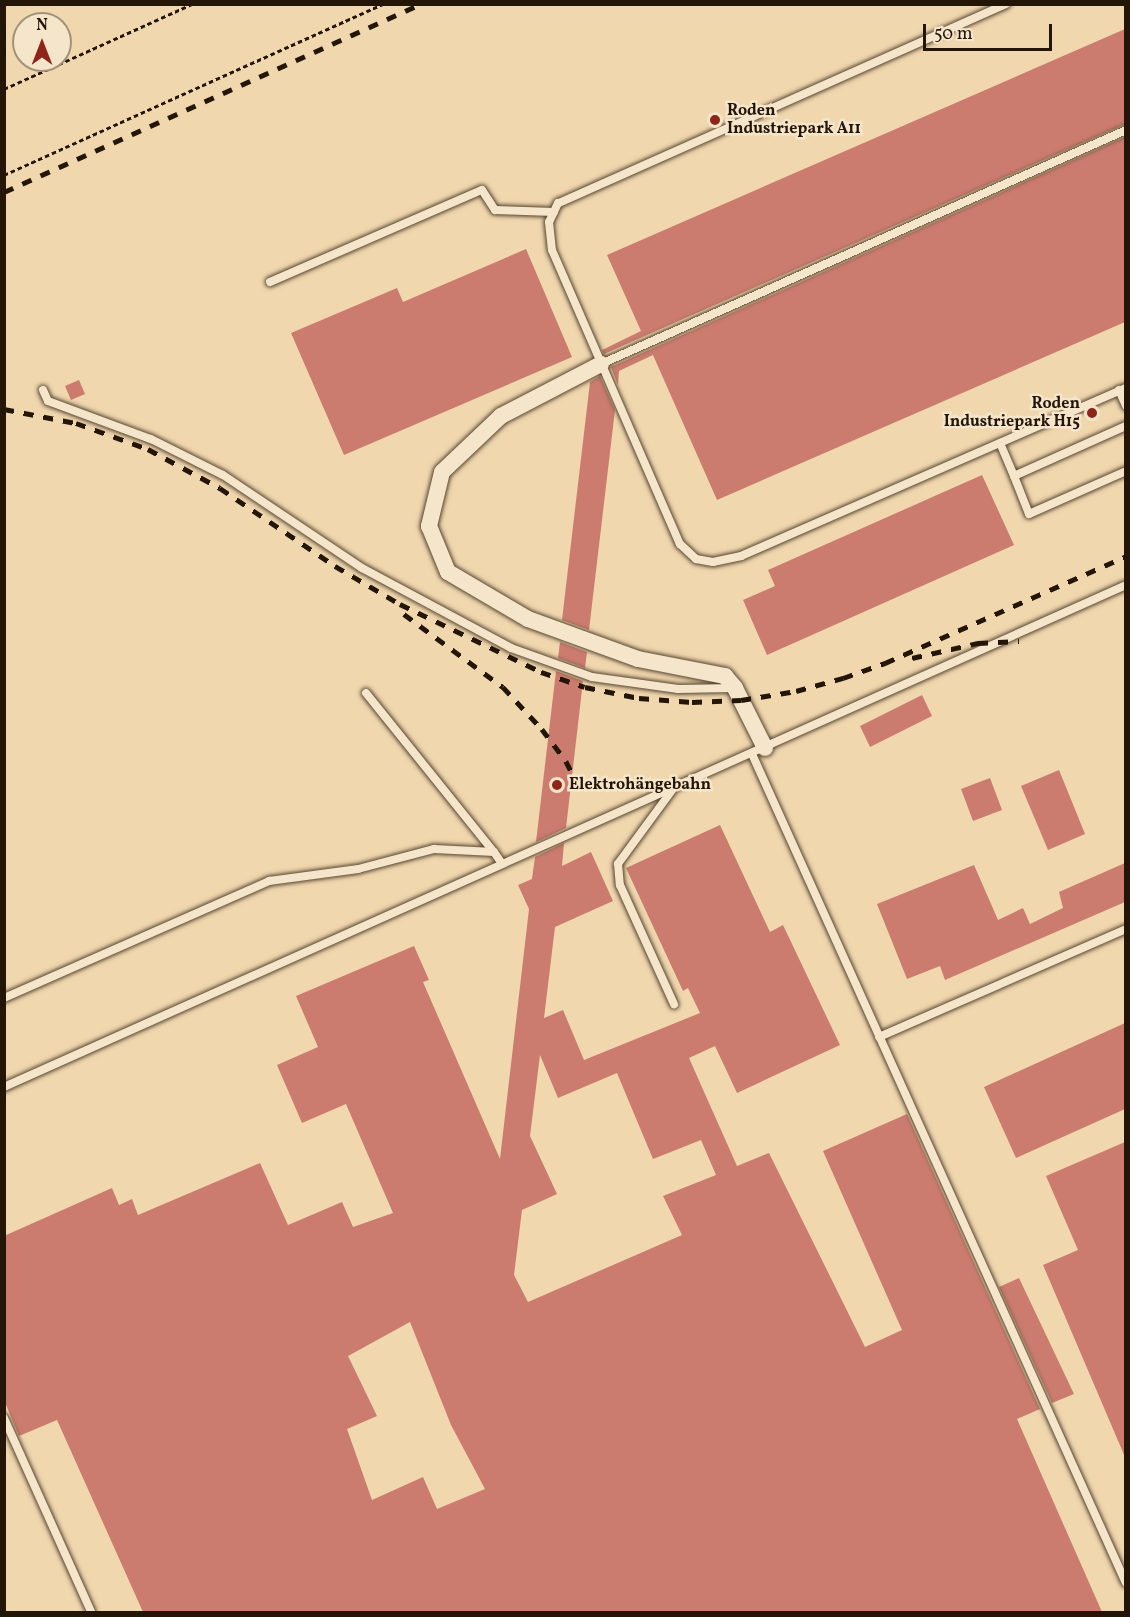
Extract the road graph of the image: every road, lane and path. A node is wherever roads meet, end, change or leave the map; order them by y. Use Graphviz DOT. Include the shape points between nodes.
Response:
graph roads {
  1 [pos="192,4"];
  2 [pos="383,4"];
  3 [pos="1006,4"];
  4 [pos="4,89"];
  5 [pos="1125,130"];
  6 [pos="4,175"];
  7 [pos="554,212"];
  8 [pos="270,282"];
  9 [pos="602,364"];
  10 [pos="1122,389"];
  11 [pos="43,390"];
  12 [pos="1125,406"];
  13 [pos="1125,426"];
  14 [pos="1000,443"];
  15 [pos="1125,471"];
  16 [pos="1014,476"];
  17 [pos="1125,585"];
  18 [pos="735,688"];
  19 [pos="366,693"];
  20 [pos="759,751"];
  21 [pos="673,788"];
  22 [pos="494,852"];
  23 [pos="502,864"];
  24 [pos="1125,929"];
  25 [pos="4,998"];
  26 [pos="674,1004"];
  27 [pos="879,1037"];
  28 [pos="4,1087"];
  29 [pos="4,1418"];
  30 [pos="1125,1583"];
  31 [pos="91,1612"];
  1 -- 4 [label="path"];
  2 -- 6 [label="path"];
  3 -- 7 [label="lane" via="558,203"];
  5 -- 9 [label="lane"];
  7 -- 8 [label="lane" via="495,210 482,190"];
  7 -- 9 [label="lane" via="549,222 552,250"];
  9 -- 14 [label="lane" via="680,544 696,559 713,562 741,556"];
  9 -- 18 [label="street" via="501,416 442,472 429,526 433,536 448,572 528,619 638,659 725,676"];
  10 -- 12 [label="lane"];
  10 -- 14 [label="lane"];
  11 -- 18 [label="lane" via="48,400 151,439 223,475 362,568 511,648 592,677 678,689"];
  13 -- 16 [label="lane"];
  14 -- 16 [label="lane"];
  15 -- 16 [label="lane" via="1029,514"];
  17 -- 20 [label="lane"];
  18 -- 20 [label="street"];
  19 -- 22 [label="lane"];
  20 -- 21 [label="lane"];
  20 -- 27 [label="lane"];
  21 -- 23 [label="lane"];
  21 -- 26 [label="lane" via="618,864 620,885"];
  22 -- 23 [label="lane"];
  22 -- 25 [label="lane" via="434,849 358,869 269,881"];
  23 -- 28 [label="lane"];
  24 -- 27 [label="lane"];
  27 -- 30 [label="lane"];
  29 -- 31 [label="lane"];
}
